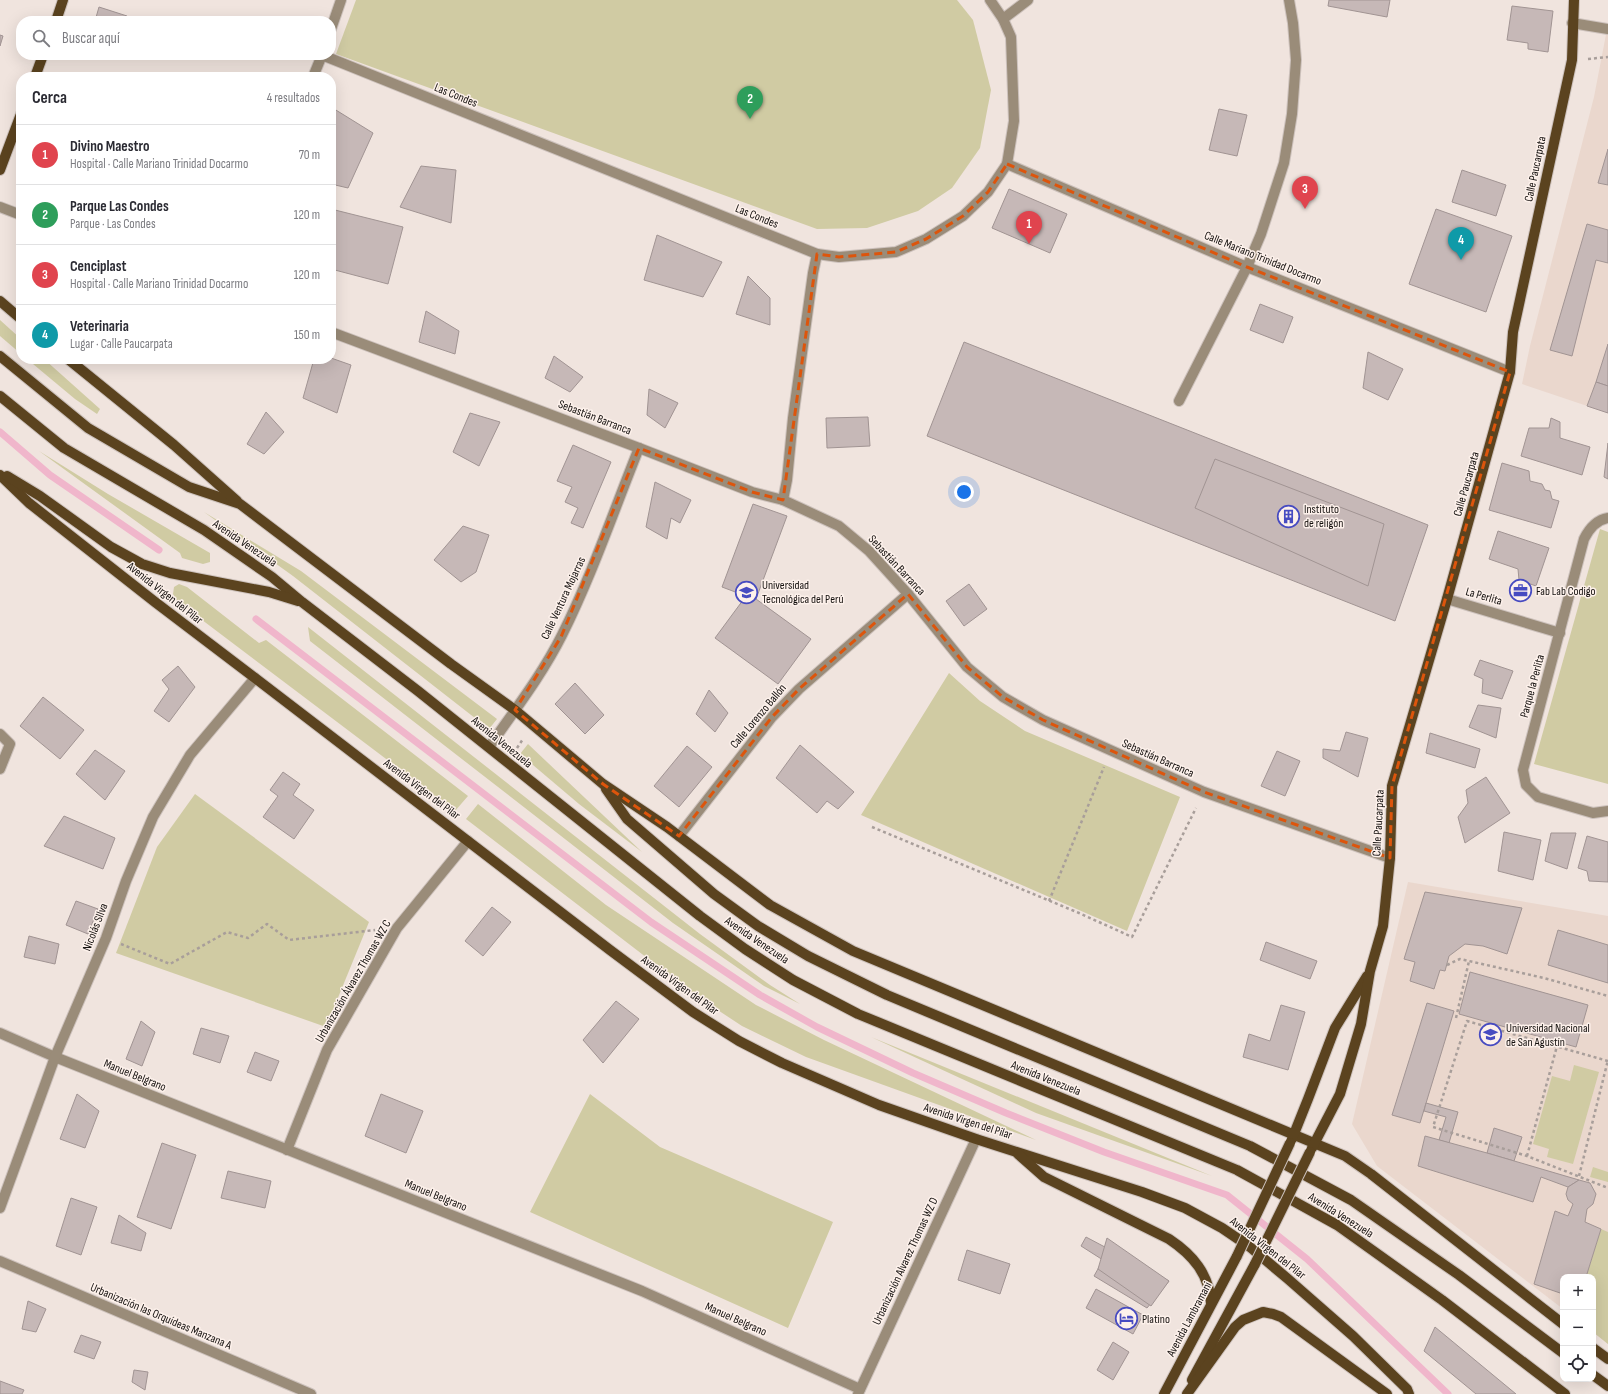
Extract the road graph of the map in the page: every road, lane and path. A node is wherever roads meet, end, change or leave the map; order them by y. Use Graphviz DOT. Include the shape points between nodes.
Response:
graph roads {
  1 [pos="64,0"];
  2 [pos="341,0"];
  3 [pos="990,0"];
  4 [pos="1028,0"];
  5 [pos="1289,0"];
  6 [pos="1574,0"];
  7 [pos="58,16"];
  8 [pos="335,16"];
  9 [pos="1003,19"];
  10 [pos="1572,23"];
  11 [pos="1608,29"];
  12 [pos="41,60"];
  13 [pos="320,60"];
  14 [pos="334,60"];
  15 [pos="37,72"];
  16 [pos="315,72"];
  17 [pos="16,127"];
  18 [pos="1007,164"];
  19 [pos="0,170"];
  20 [pos="0,207"];
  21 [pos="16,213"];
  22 [pos="817,254"];
  23 [pos="1247,267"];
  24 [pos="0,301"];
  25 [pos="16,315"];
  26 [pos="336,334"];
  27 [pos="0,356"];
  28 [pos="74,364"];
  29 [pos="1510,372"];
  30 [pos="0,396"];
  31 [pos="1178,400"];
  32 [pos="639,448"];
  33 [pos="0,473"];
  34 [pos="783,500"];
  35 [pos="240,504"];
  36 [pos="1608,518"];
  37 [pos="908,594"];
  38 [pos="1447,599"];
  39 [pos="302,602"];
  40 [pos="1560,632"];
  41 [pos="255,678"];
  42 [pos="515,710"];
  43 [pos="0,734"];
  44 [pos="526,736"];
  45 [pos="489,747"];
  46 [pos="515,750"];
  47 [pos="1111,751"];
  48 [pos="0,769"];
  49 [pos="603,784"];
  50 [pos="1204,792"];
  51 [pos="1608,811"];
  52 [pos="872,827"];
  53 [pos="679,836"];
  54 [pos="468,841"];
  55 [pos="1390,858"];
  56 [pos="1049,901"];
  57 [pos="397,928"];
  58 [pos="106,938"];
  59 [pos="1469,961"];
  60 [pos="1447,965"];
  61 [pos="1370,971"];
  62 [pos="1608,996"];
  63 [pos="1456,1018"];
  64 [pos="0,1033"];
  65 [pos="1556,1046"];
  66 [pos="55,1057"];
  67 [pos="1608,1060"];
  68 [pos="1292,1138"];
  69 [pos="976,1140"];
  70 [pos="1315,1143"];
  71 [pos="287,1150"];
  72 [pos="1015,1151"];
  73 [pos="1528,1156"];
  74 [pos="1578,1176"];
  75 [pos="1608,1188"];
  76 [pos="0,1208"];
  77 [pos="0,1261"];
  78 [pos="1211,1303"];
  79 [pos="1560,1322"];
  80 [pos="1596,1350"];
  81 [pos="1560,1351"];
  82 [pos="1608,1360"];
  83 [pos="1596,1377"];
  84 [pos="1608,1386"];
  85 [pos="859,1391"];
  86 [pos="311,1394"];
  87 [pos="1164,1394"];
  88 [pos="1184,1394"];
  89 [pos="1187,1394"];
  90 [pos="1387,1394"];
  91 [pos="1410,1394"];
  92 [pos="1566,1394"];
  1 -- 7 [label="main road"];
  2 -- 8 [label="street"];
  3 -- 9 [label="street, Las Condes"];
  4 -- 9 [label="street"];
  5 -- 23 [label="street" via="1296,60 1292,114 1284,163 1261,234"];
  6 -- 10 [label="main road, Calle Paucarpata"];
  9 -- 18 [label="street, Las Condes" via="1011,37 1014,122"];
  10 -- 11 [label="street"];
  10 -- 29 [label="main road, Calle Paucarpata" via="1572,60 1513,332"];
  12 -- 15 [label="main road"];
  13 -- 16 [label="street"];
  14 -- 22 [label="street, Las Condes"];
  17 -- 19 [label="main road"];
  18 -- 22 [label="street, Las Condes" via="988,192 963,216 926,239 896,252 839,257"];
  18 -- 23 [label="street, Calle Mariano Trinidad Docarmo"];
  20 -- 21 [label="street"];
  22 -- 34 [label="street" via="792,418"];
  23 -- 29 [label="street, Calle Mariano Trinidad Docarmo"];
  23 -- 31 [label="street"];
  24 -- 25 [label="main road"];
  26 -- 32 [label="street, Sebastián Barranca"];
  27 -- 35 [label="main road, Avenida Venezuela" via="88,428 189,487"];
  28 -- 35 [label="main road" via="174,445"];
  29 -- 38 [label="main road, Calle Paucarpata"];
  30 -- 39 [label="main road, Avenida Venezuela" via="64,448 204,530 272,577"];
  32 -- 34 [label="street, Sebastián Barranca" via="752,492"];
  32 -- 42 [label="street, Calle Ventura Mojarras" via="561,637"];
  33 -- 39 [label="main road" via="40,496 111,547 142,564 170,573 269,592"];
  33 -- 41 [label="main road, Avenida Virgen del Pilar" via="29,503"];
  34 -- 37 [label="street, Sebastián Barranca" via="839,526 869,551"];
  35 -- 42 [label="main road, Avenida Venezuela"];
  36 -- 40 [label="street, Parque la Perlita" via="1595,524 1584,539"];
  37 -- 47 [label="street, Sebastián Barranca" via="966,667 1003,697 1043,720"];
  37 -- 53 [label="street, Calle Lorenzo Ballón" via="798,689 772,717"];
  38 -- 40 [label="street, La Perlita"];
  38 -- 55 [label="main road, Calle Paucarpata" via="1392,786"];
  39 -- 45 [label="main road, Avenida Venezuela"];
  40 -- 51 [label="street, Parque la Perlita" via="1523,770 1526,785 1538,797 1593,813"];
  41 -- 54 [label="main road, Avenida Virgen del Pilar"];
  41 -- 58 [label="street, Nicolás SIlva" via="190,755 154,817 126,882"];
  42 -- 45 [label="street, Calle Ventura Mojarras"];
  42 -- 49 [label="main road, Avenida Venezuela"];
  43 -- 48 [label="street" via="10,744"];
  44 -- 46 [label="path"];
  45 -- 92 [label="main road, Avenida Venezuela" via="700,916 745,950 793,980 858,1014 1237,1170 1337,1225 1442,1300"];
  47 -- 50 [label="street, Sebastián Barranca"];
  47 -- 56 [label="path"];
  49 -- 53 [label="main road, Avenida Venezuela"];
  49 -- 81 [label="main road, Avenida Venezuela" via="627,819 714,894 758,926 808,956 887,995 1250,1146 1352,1200 1459,1275"];
  50 -- 55 [label="street, Sebastián Barranca"];
  50 -- 56 [label="path" via="1132,937"];
  52 -- 56 [label="path"];
  53 -- 68 [label="main road, Avenida Venezuela" via="770,905 853,951"];
  54 -- 57 [label="street, Urbanización Álvarez Thomas WZ C"];
  54 -- 69 [label="main road, Avenida Virgen del Pilar" via="667,993 739,1041 878,1105"];
  55 -- 61 [label="main road, Calle Paucarpata" via="1383,926"];
  57 -- 58 [label="path" via="289,940 267,924 248,938 227,932 170,964"];
  57 -- 71 [label="street, Urbanización Álvarez Thomas WZ C" via="327,1050"];
  58 -- 66 [label="street, Nicolás SIlva"];
  59 -- 60 [label="path" via="1460,959"];
  59 -- 62 [label="path"];
  59 -- 63 [label="path"];
  61 -- 68 [label="main road, Calle Paucarpata" via="1335,1028"];
  61 -- 70 [label="main road, Calle Paucarpata" via="1361,1024 1340,1094"];
  64 -- 66 [label="street, Manuel Belgrano"];
  65 -- 67 [label="path"];
  65 -- 73 [label="path"];
  65 -- 73 [label="path" via="1467,1020 1433,1127"];
  66 -- 71 [label="street, Manuel Belgrano"];
  66 -- 76 [label="street, Nicolás SIlva"];
  67 -- 74 [label="path"];
  68 -- 70 [label="main road, Avenida Venezuela"];
  68 -- 78 [label="main road, Avenida Lambramani, bridge" via="1237,1256"];
  69 -- 72 [label="main road, Avenida Virgen del Pilar"];
  69 -- 85 [label="street, Urbanización Alvarez Thomas WZ D"];
  70 -- 79 [label="main road, Avenida Venezuela" via="1345,1156 1371,1174"];
  70 -- 88 [label="main road, Calle Paucarpata, bridge" via="1255,1264"];
  71 -- 85 [label="street, Manuel Belgrano" via="642,1292"];
  72 -- 78 [label="main road" via="1044,1177 1181,1247 1203,1273"];
  72 -- 91 [label="main road, Avenida Virgen del Pilar" via="1142,1192 1185,1208 1222,1228 1288,1279 1353,1336"];
  73 -- 74 [label="path"];
  74 -- 75 [label="path"];
  77 -- 86 [label="street, Urbanización las Orquídeas Manzana A"];
  78 -- 87 [label="main road, Avenida Lambramani"];
  80 -- 82 [label="main road"];
  83 -- 84 [label="main road"];
  89 -- 90 [label="main road" via="1235,1327 1243,1320 1263,1312 1292,1324"];
}
